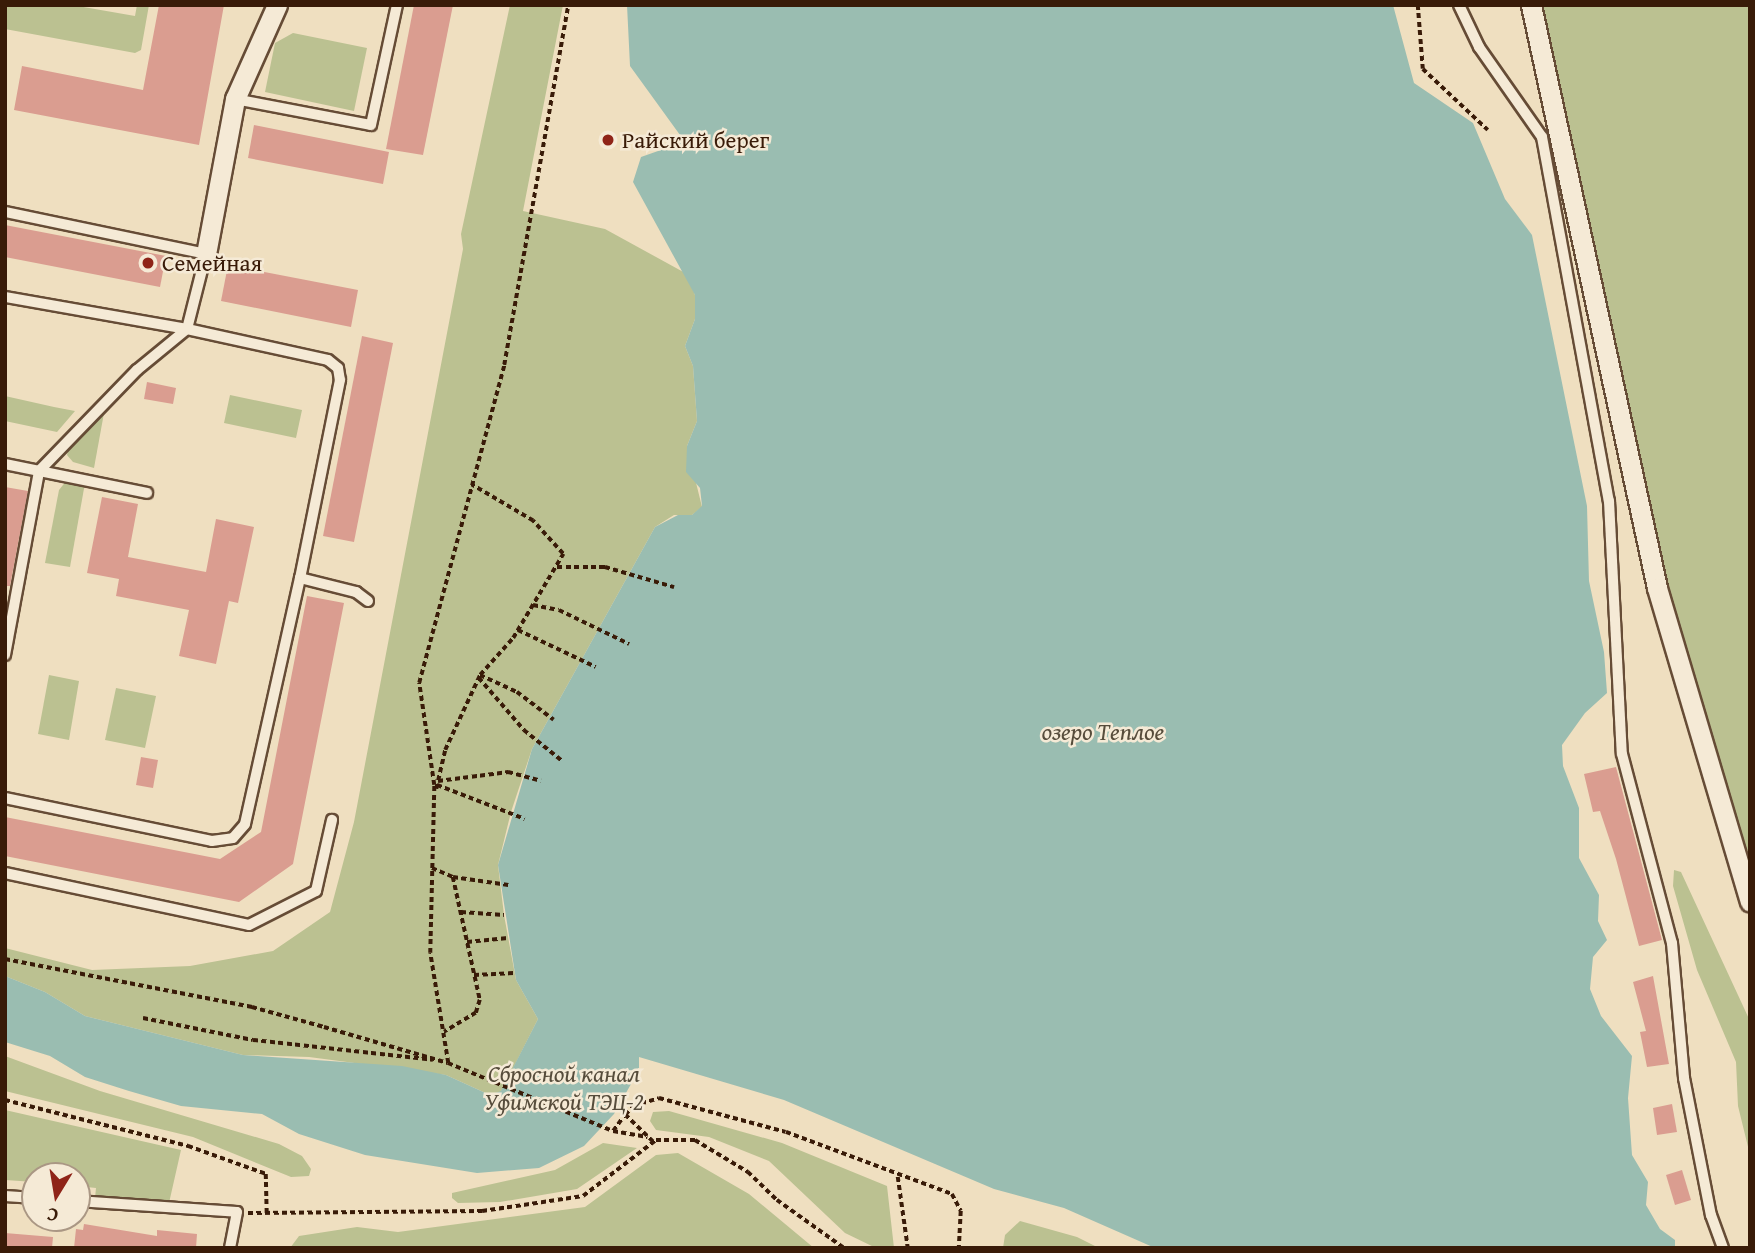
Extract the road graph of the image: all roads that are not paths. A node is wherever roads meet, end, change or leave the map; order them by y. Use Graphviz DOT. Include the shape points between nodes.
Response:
graph roads {
  1 [pos="277,5"];
  2 [pos="397,5"];
  3 [pos="1459,5"];
  4 [pos="1531,5"];
  5 [pos="235,99"];
  6 [pos="5,212"];
  7 [pos="206,254"];
  8 [pos="5,297"];
  9 [pos="187,329"];
  10 [pos="5,464"];
  11 [pos="39,471"];
  12 [pos="147,493"];
  13 [pos="300,578"];
  14 [pos="368,601"];
  15 [pos="5,655"];
  16 [pos="5,798"];
  17 [pos="332,820"];
  18 [pos="5,873"];
  19 [pos="1750,901"];
  20 [pos="91,1202"];
  21 [pos="230,1248"];
  22 [pos="1723,1248"];
  1 -- 5 [label="street"];
  2 -- 5 [label="lane" via="371,125"];
  3 -- 22 [label="lane" via="1479,47 1542,138 1609,500 1622,754 1672,943 1684,1078 1711,1215"];
  4 -- 19 [label="street" via="1657,587"];
  5 -- 7 [label="street"];
  6 -- 7 [label="lane"];
  7 -- 9 [label="lane"];
  8 -- 9 [label="lane"];
  9 -- 11 [label="lane" via="137,370"];
  9 -- 13 [label="lane" via="328,360 338,368 340,380"];
  10 -- 11 [label="lane"];
  11 -- 12 [label="lane"];
  11 -- 15 [label="lane"];
  13 -- 14 [label="lane" via="356,592"];
  13 -- 16 [label="lane" via="245,824 233,838 212,841"];
  17 -- 18 [label="lane" via="316,891 249,925"];
  20 -- 21 [label="lane" via="237,1212"];
}
